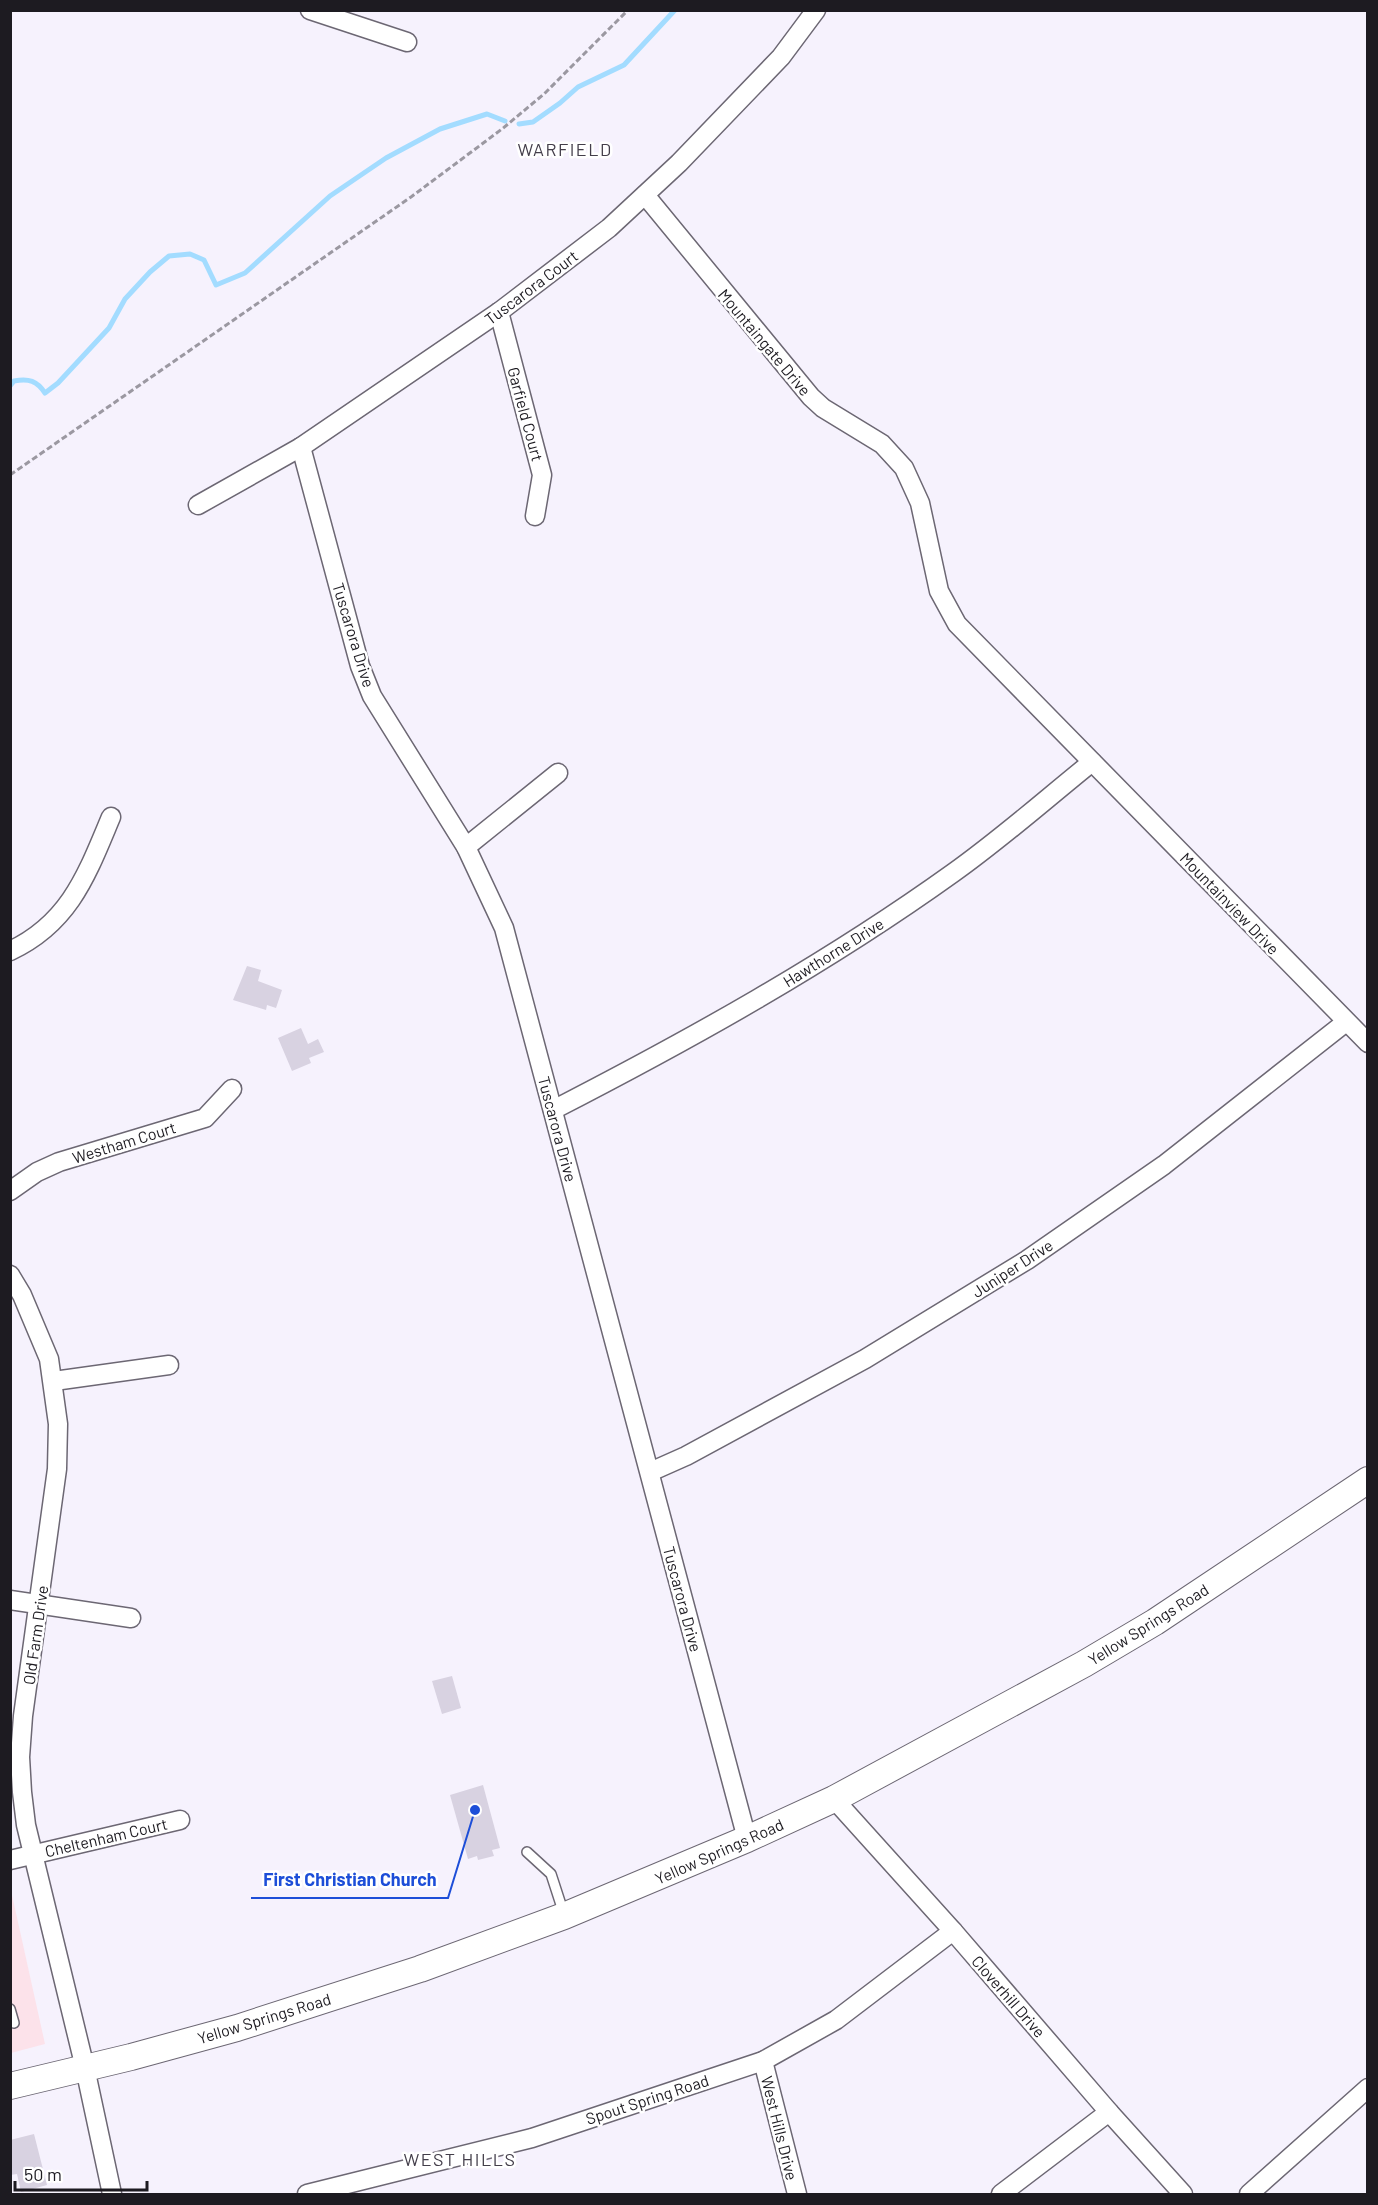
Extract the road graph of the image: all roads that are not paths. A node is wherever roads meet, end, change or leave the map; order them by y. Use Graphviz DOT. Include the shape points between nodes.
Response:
graph roads {
  1 [pos="310,10"];
  2 [pos="806,14"];
  3 [pos="407,42"];
  4 [pos="645,195"];
  5 [pos="499,312"];
  6 [pos="301,447"];
  7 [pos="198,505"];
  8 [pos="535,516"];
  9 [pos="1092,762"];
  10 [pos="558,773"];
  11 [pos="111,817"];
  12 [pos="466,847"];
  13 [pos="10,951"];
  14 [pos="1346,1022"];
  15 [pos="1368,1043"];
  16 [pos="232,1089"];
  17 [pos="553,1110"];
  18 [pos="10,1191"];
  19 [pos="10,1275"];
  20 [pos="169,1365"];
  21 [pos="54,1381"];
  22 [pos="650,1472"];
  23 [pos="1363,1486"];
  24 [pos="10,1600"];
  25 [pos="39,1604"];
  26 [pos="131,1618"];
  27 [pos="834,1799"];
  28 [pos="180,1820"];
  29 [pos="747,1839"];
  30 [pos="527,1852"];
  31 [pos="32,1855"];
  32 [pos="10,1860"];
  33 [pos="564,1916"];
  34 [pos="953,1931"];
  35 [pos="10,2009"];
  36 [pos="14,2023"];
  37 [pos="763,2061"];
  38 [pos="85,2068"];
  39 [pos="10,2086"];
  40 [pos="1368,2088"];
  41 [pos="1109,2112"];
  42 [pos="112,2194"];
  43 [pos="307,2194"];
  44 [pos="797,2194"];
  45 [pos="1001,2194"];
  46 [pos="1183,2194"];
  47 [pos="1249,2194"];
  1 -- 3 [label="street"];
  2 -- 4 [label="street, Tuscarora Court" via="781,57"];
  4 -- 5 [label="street, Tuscarora Court" via="609,228"];
  4 -- 9 [label="street, Mountaingate Drive" via="811,397 882,444 904,468 920,503 939,591 957,624"];
  5 -- 6 [label="street, Tuscarora Court"];
  5 -- 8 [label="street, Garfield Court" via="542,475"];
  6 -- 7 [label="street, Tuscarora Court"];
  6 -- 12 [label="street, Tuscarora Drive" via="360,666 372,696"];
  9 -- 14 [label="street, Mountainview Drive"];
  9 -- 17 [label="street, Hawthorne Drive" via="955,872 892,915 762,997"];
  10 -- 12 [label="street"];
  11 -- 13 [label="street" via="89,871 63,912 47,929"];
  12 -- 17 [label="street, Tuscarora Drive" via="504,928"];
  14 -- 15 [label="street, Mountainview Drive"];
  14 -- 22 [label="street, Juniper Drive" via="1164,1165 1027,1260 865,1359"];
  16 -- 18 [label="street, Westham Court" via="206,1118 59,1162"];
  17 -- 22 [label="street, Tuscarora Drive"];
  19 -- 21 [label="street, Old Farm Drive" via="39,1331"];
  20 -- 21 [label="street"];
  21 -- 25 [label="street, Old Farm Drive" via="57,1469"];
  22 -- 29 [label="street, Tuscarora Drive"];
  23 -- 27 [label="main road, Yellow Springs Road" via="1155,1622"];
  24 -- 25 [label="street"];
  25 -- 26 [label="street"];
  25 -- 31 [label="street, Old Farm Drive" via="20,1757"];
  27 -- 29 [label="main road, Yellow Springs Road"];
  27 -- 34 [label="street, Cloverhill Drive"];
  28 -- 31 [label="street, Cheltenham Court"];
  29 -- 33 [label="main road, Yellow Springs Road"];
  30 -- 33 [label="lane" via="551,1874"];
  31 -- 32 [label="street, Cheltenham Court"];
  31 -- 38 [label="street, Old Farm Drive"];
  33 -- 38 [label="main road, Yellow Springs Road" via="420,1969 237,2028"];
  34 -- 37 [label="street, Spout Spring Road" via="837,2020"];
  34 -- 41 [label="street, Cloverhill Drive"];
  35 -- 36 [label="lane"];
  37 -- 43 [label="street, Spout Spring Road" via="532,2138"];
  37 -- 44 [label="street, West Hills Drive"];
  38 -- 39 [label="main road, Yellow Springs Road"];
  38 -- 42 [label="street"];
  40 -- 47 [label="street"];
  41 -- 45 [label="street"];
  41 -- 46 [label="street, Cloverhill Drive"];
}
